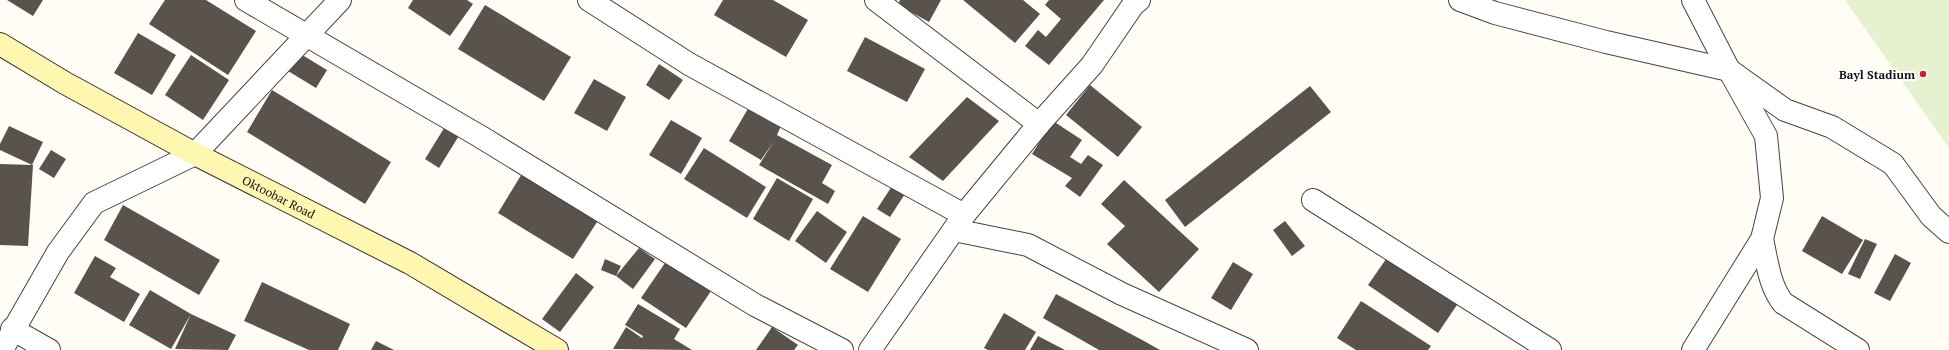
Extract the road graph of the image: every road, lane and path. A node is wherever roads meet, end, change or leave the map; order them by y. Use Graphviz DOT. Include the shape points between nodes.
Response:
graph roads {
  1 [pos="246,0"];
  2 [pos="340,0"];
  3 [pos="589,0"];
  4 [pos="876,0"];
  5 [pos="1460,0"];
  6 [pos="1694,0"];
  7 [pos="1133,2"];
  8 [pos="306,35"];
  9 [pos="0,44"];
  10 [pos="1729,70"];
  11 [pos="1039,124"];
  12 [pos="195,154"];
  13 [pos="1313,200"];
  14 [pos="959,223"];
  15 [pos="1949,232"];
  16 [pos="1762,239"];
  17 [pos="12,329"];
  18 [pos="2,350"];
  19 [pos="49,350"];
  20 [pos="557,350"];
  21 [pos="842,350"];
  22 [pos="870,350"];
  23 [pos="1247,350"];
  24 [pos="1550,350"];
  25 [pos="1693,350"];
  26 [pos="1858,350"];
  1 -- 8 [label="street"];
  2 -- 8 [label="street"];
  3 -- 14 [label="street" via="689,64"];
  4 -- 11 [label="street"];
  5 -- 10 [label="street" via="1495,13 1569,33"];
  6 -- 10 [label="street"];
  7 -- 11 [label="street" via="1092,65"];
  8 -- 12 [label="street"];
  8 -- 21 [label="street" via="481,137 755,305"];
  9 -- 12 [label="street, Oktoobar Road" via="65,83"];
  10 -- 15 [label="street" via="1785,110 1832,127 1893,164 1931,216"];
  10 -- 16 [label="street" via="1766,136 1772,198"];
  11 -- 14 [label="street"];
  12 -- 17 [label="street" via="94,203 58,252"];
  12 -- 20 [label="street, Oktoobar Road" via="410,263"];
  13 -- 24 [label="street"];
  14 -- 22 [label="street"];
  14 -- 23 [label="street" via="1028,245 1122,294"];
  16 -- 25 [label="street"];
  16 -- 26 [label="street" via="1775,294 1782,303"];
  17 -- 18 [label="street"];
  17 -- 19 [label="street"];
}
